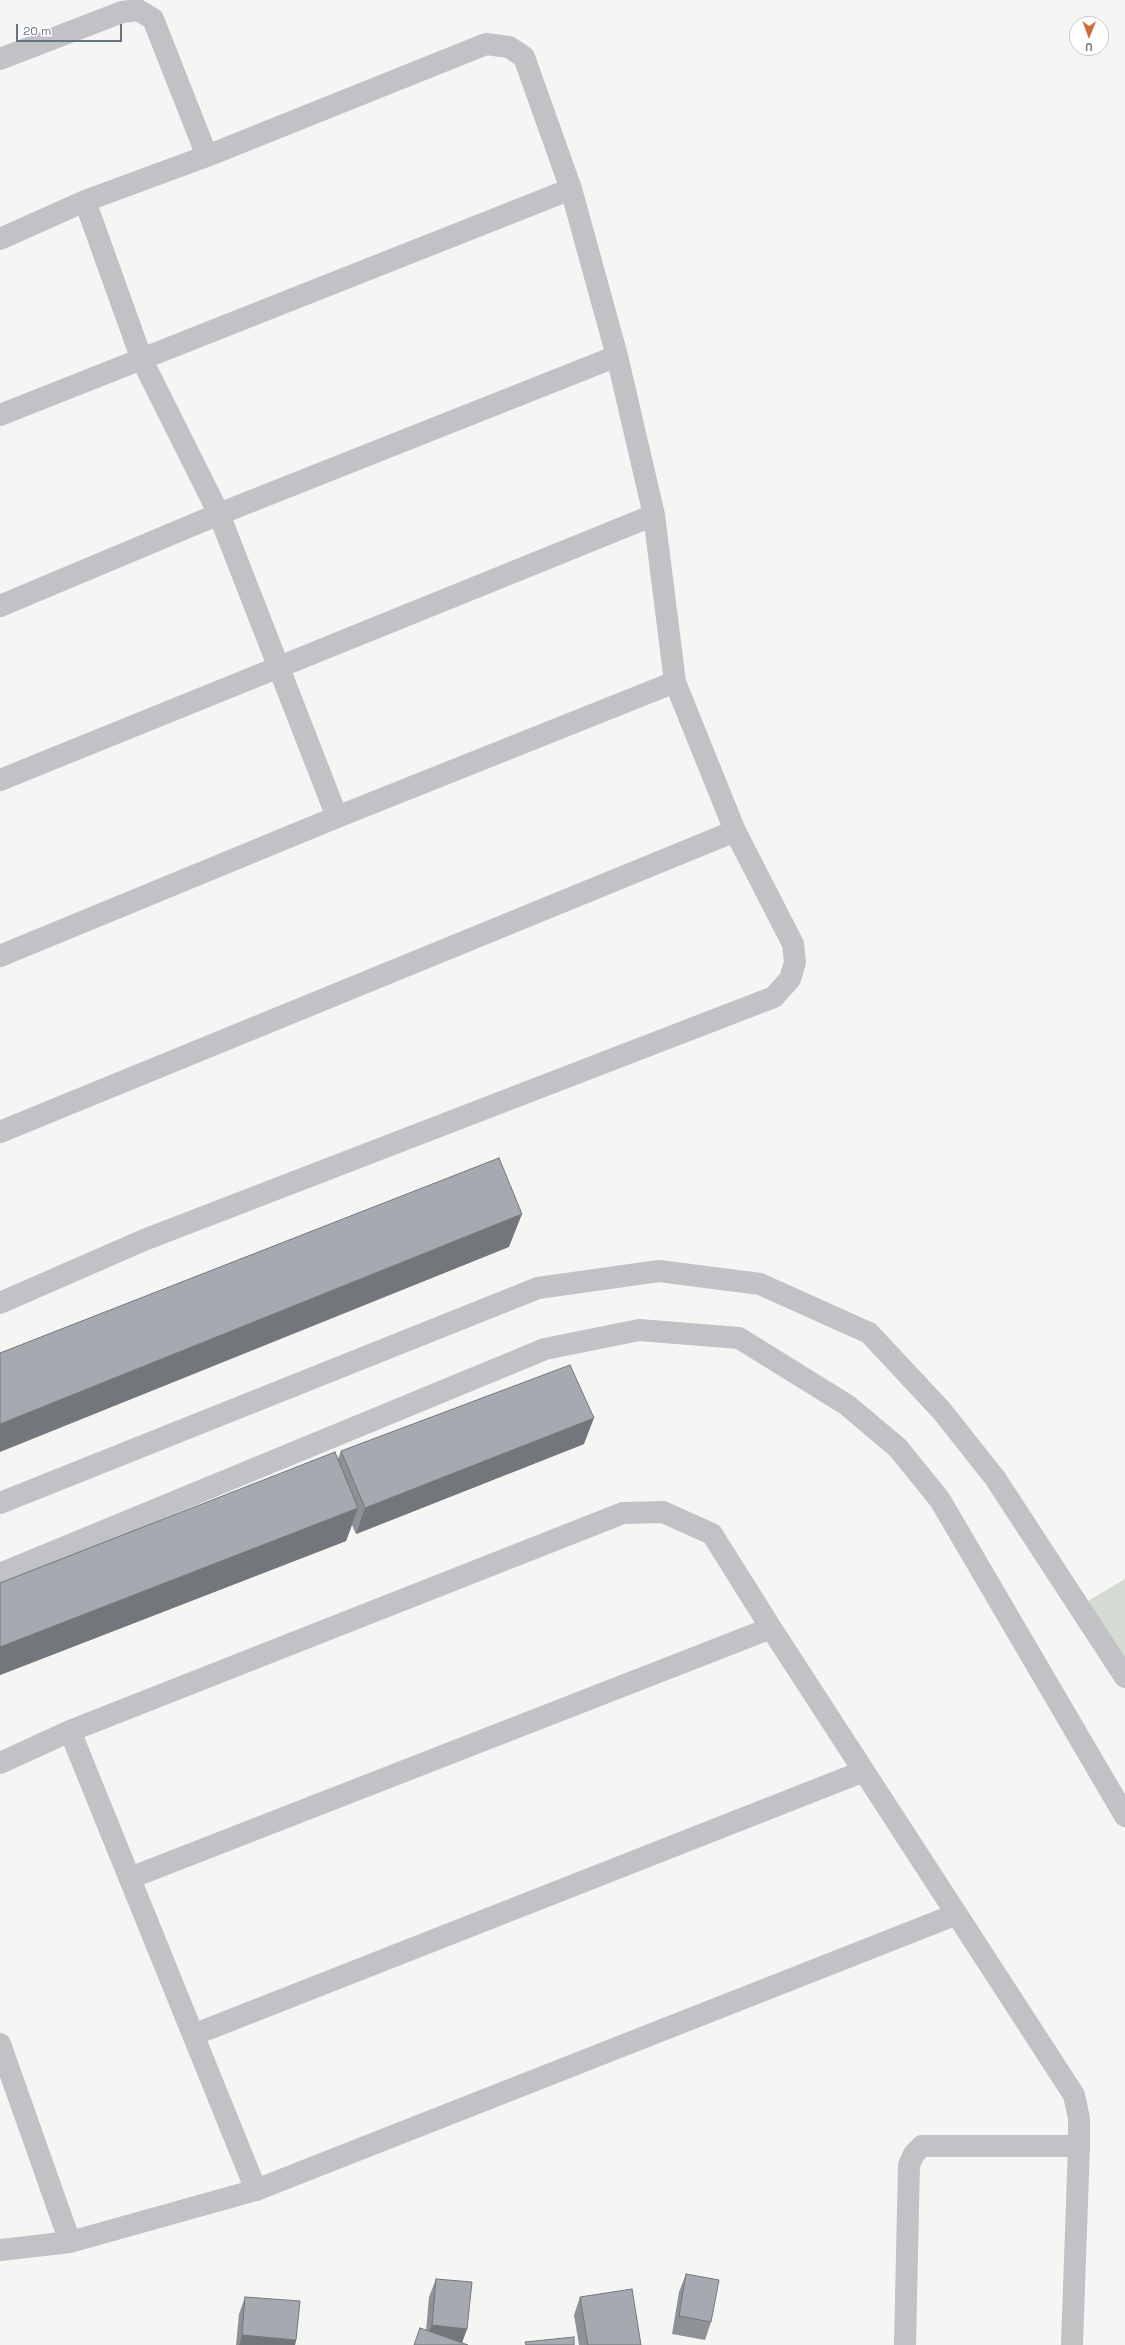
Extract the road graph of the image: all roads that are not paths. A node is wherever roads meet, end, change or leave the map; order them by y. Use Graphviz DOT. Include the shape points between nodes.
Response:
graph roads {
  1 [pos="0,59"];
  2 [pos="207,156"];
  3 [pos="571,189"];
  4 [pos="85,201"];
  5 [pos="0,239"];
  6 [pos="617,356"];
  7 [pos="142,360"];
  8 [pos="0,416"];
  9 [pos="219,514"];
  10 [pos="654,515"];
  11 [pos="0,606"];
  12 [pos="279,667"];
  13 [pos="675,682"];
  14 [pos="0,780"];
  15 [pos="337,817"];
  16 [pos="735,831"];
  17 [pos="0,956"];
  18 [pos="0,1132"];
  19 [pos="0,1303"];
  20 [pos="0,1502"];
  21 [pos="0,1574"];
  22 [pos="771,1628"];
  23 [pos="1125,1677"];
  24 [pos="70,1731"];
  25 [pos="0,1763"];
  26 [pos="864,1771"];
  27 [pos="1125,1816"];
  28 [pos="130,1878"];
  29 [pos="957,1914"];
  30 [pos="193,2035"];
  31 [pos="0,2044"];
  32 [pos="1079,2146"];
  33 [pos="256,2190"];
  34 [pos="70,2242"];
  35 [pos="0,2250"];
  36 [pos="905,2345"];
  37 [pos="1072,2345"];
  1 -- 2 [label="street" via="122,12 138,10 153,19"];
  2 -- 3 [label="street" via="486,44 509,47 524,57"];
  2 -- 4 [label="street"];
  3 -- 6 [label="street"];
  3 -- 7 [label="street"];
  4 -- 5 [label="street"];
  4 -- 7 [label="street"];
  6 -- 9 [label="street"];
  6 -- 10 [label="street"];
  7 -- 8 [label="street"];
  7 -- 9 [label="street"];
  9 -- 11 [label="street"];
  9 -- 12 [label="street"];
  10 -- 12 [label="street"];
  10 -- 13 [label="street"];
  12 -- 14 [label="street"];
  12 -- 15 [label="street"];
  13 -- 15 [label="street"];
  13 -- 16 [label="street"];
  15 -- 17 [label="street"];
  16 -- 18 [label="street"];
  16 -- 19 [label="street" via="793,944 795,962 790,979 774,997 144,1240"];
  20 -- 23 [label="street" via="538,1288 659,1271 760,1284 869,1333 941,1410 995,1478"];
  21 -- 27 [label="street" via="545,1349 639,1330 739,1338 847,1404 898,1448 907,1459 940,1500"];
  22 -- 24 [label="street" via="712,1534 663,1512 623,1513"];
  22 -- 26 [label="street"];
  22 -- 28 [label="street"];
  24 -- 25 [label="street"];
  24 -- 28 [label="street"];
  26 -- 29 [label="street"];
  26 -- 30 [label="street"];
  28 -- 30 [label="street"];
  29 -- 32 [label="street" via="1074,2095 1079,2118"];
  29 -- 33 [label="street"];
  30 -- 33 [label="street"];
  31 -- 34 [label="street"];
  32 -- 36 [label="street" via="922,2146 914,2154 909,2165"];
  32 -- 37 [label="street"];
  33 -- 34 [label="street"];
  34 -- 35 [label="street"];
}
